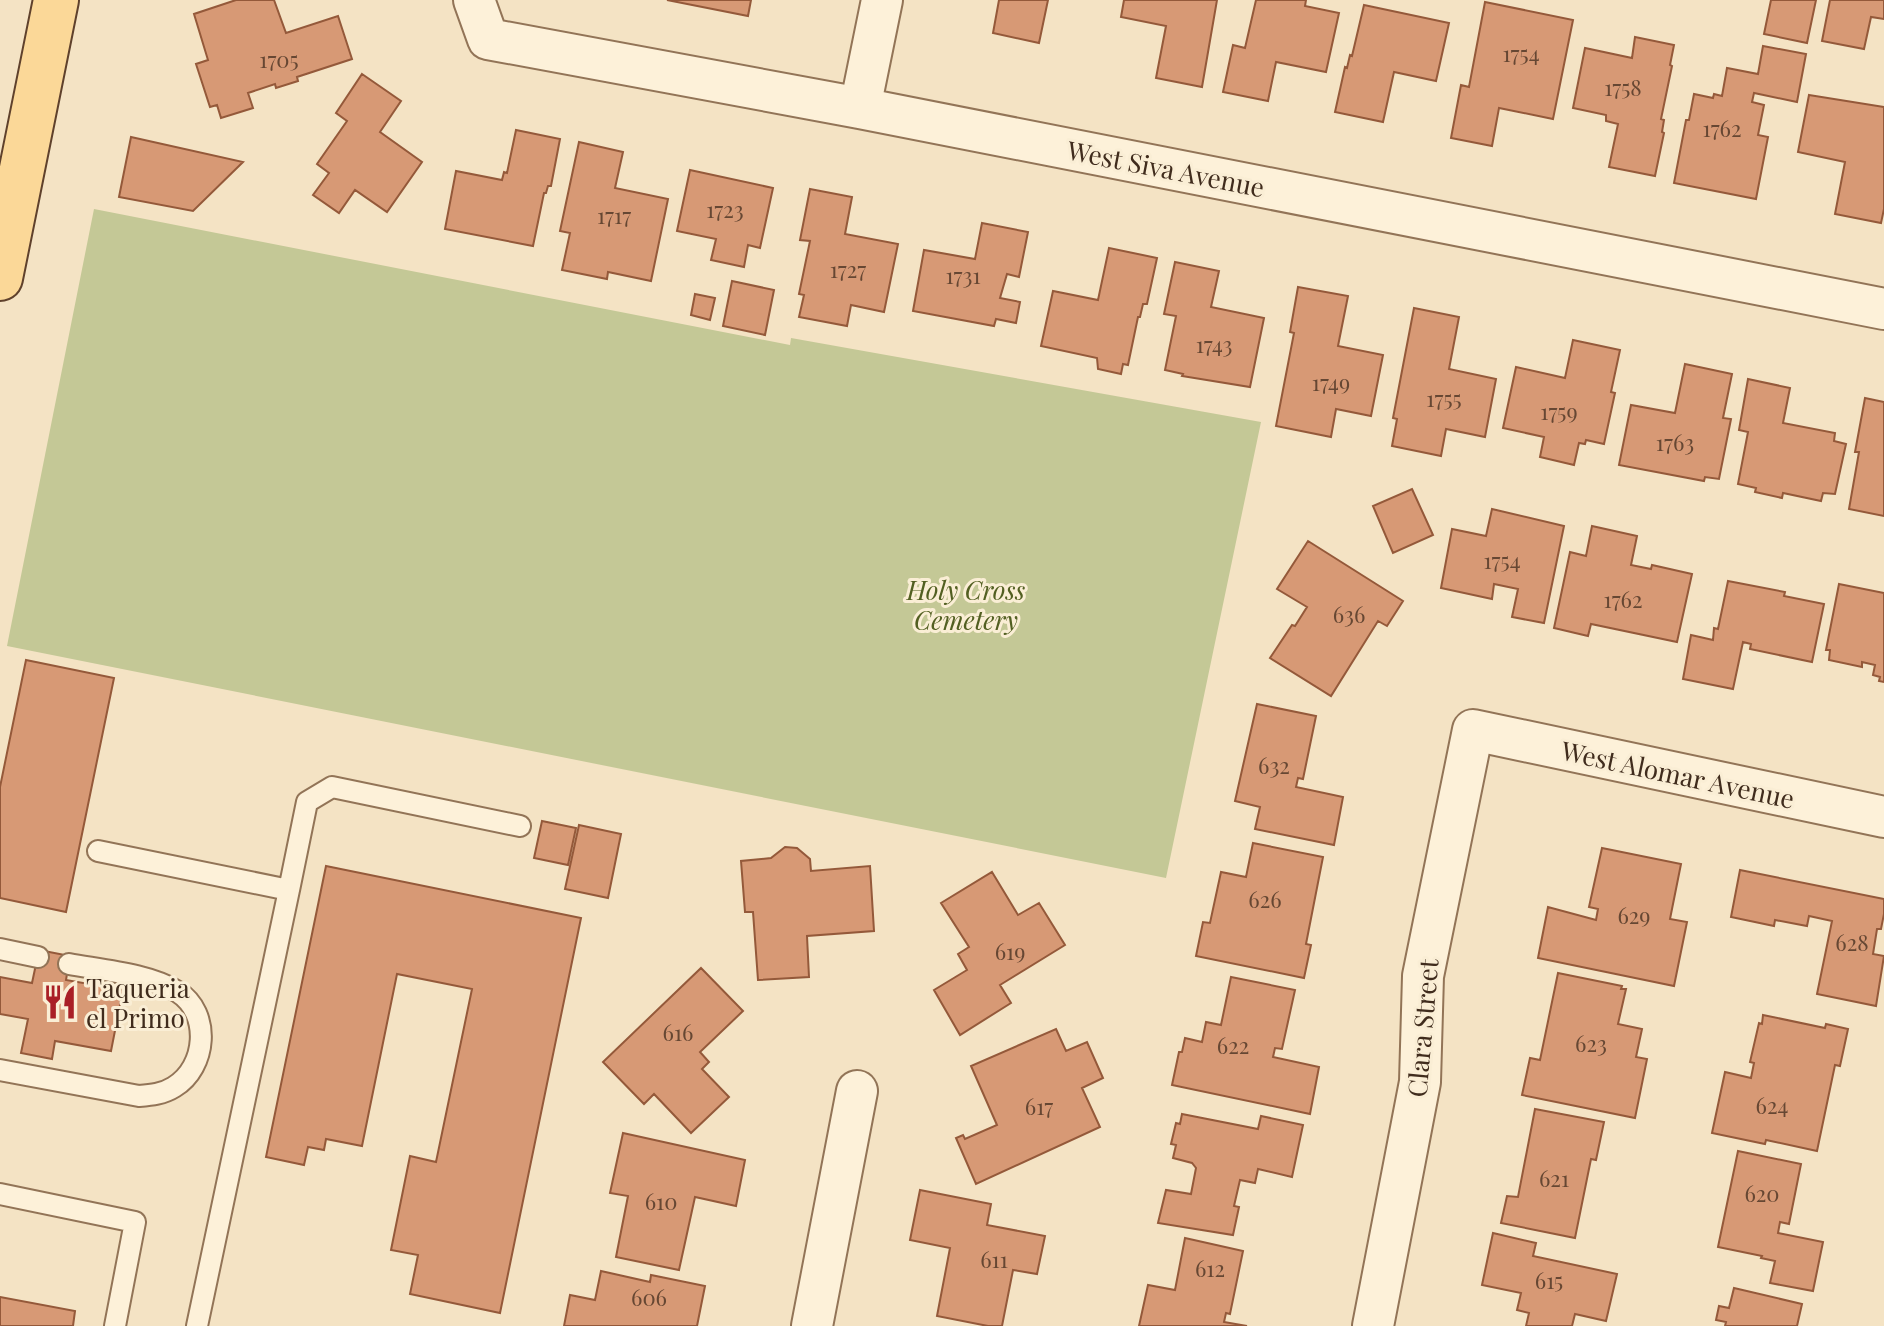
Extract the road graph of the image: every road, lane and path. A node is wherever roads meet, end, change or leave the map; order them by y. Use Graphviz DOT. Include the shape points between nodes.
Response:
graph roads {
  1 [pos="56,0"];
  2 [pos="474,0"];
  3 [pos="882,0"];
  4 [pos="860,108"];
  5 [pos="0,278"];
  6 [pos="1884,309"];
  7 [pos="1473,730"];
  8 [pos="1884,817"];
  9 [pos="520,826"];
  10 [pos="98,851"];
  11 [pos="289,890"];
  12 [pos="0,949"];
  13 [pos="38,957"];
  14 [pos="69,964"];
  15 [pos="0,1070"];
  16 [pos="857,1091"];
  17 [pos="0,1194"];
  18 [pos="115,1326"];
  19 [pos="197,1326"];
  20 [pos="812,1326"];
  21 [pos="1373,1326"];
  1 -- 5 [label="main road"];
  2 -- 4 [label="street, West Siva Avenue" via="488,39"];
  3 -- 4 [label="street"];
  4 -- 6 [label="street, West Siva Avenue"];
  7 -- 8 [label="street, West Alomar Avenue"];
  7 -- 21 [label="street, Clara Street" via="1423,976 1420,1082"];
  9 -- 11 [label="lane" via="332,787 307,802"];
  10 -- 11 [label="lane"];
  11 -- 19 [label="lane"];
  12 -- 13 [label="lane"];
  14 -- 15 [label="lane" via="160,983 192,1003 202,1031 187,1075 160,1094 139,1096"];
  16 -- 20 [label="street"];
  17 -- 18 [label="lane" via="135,1222"];
}
